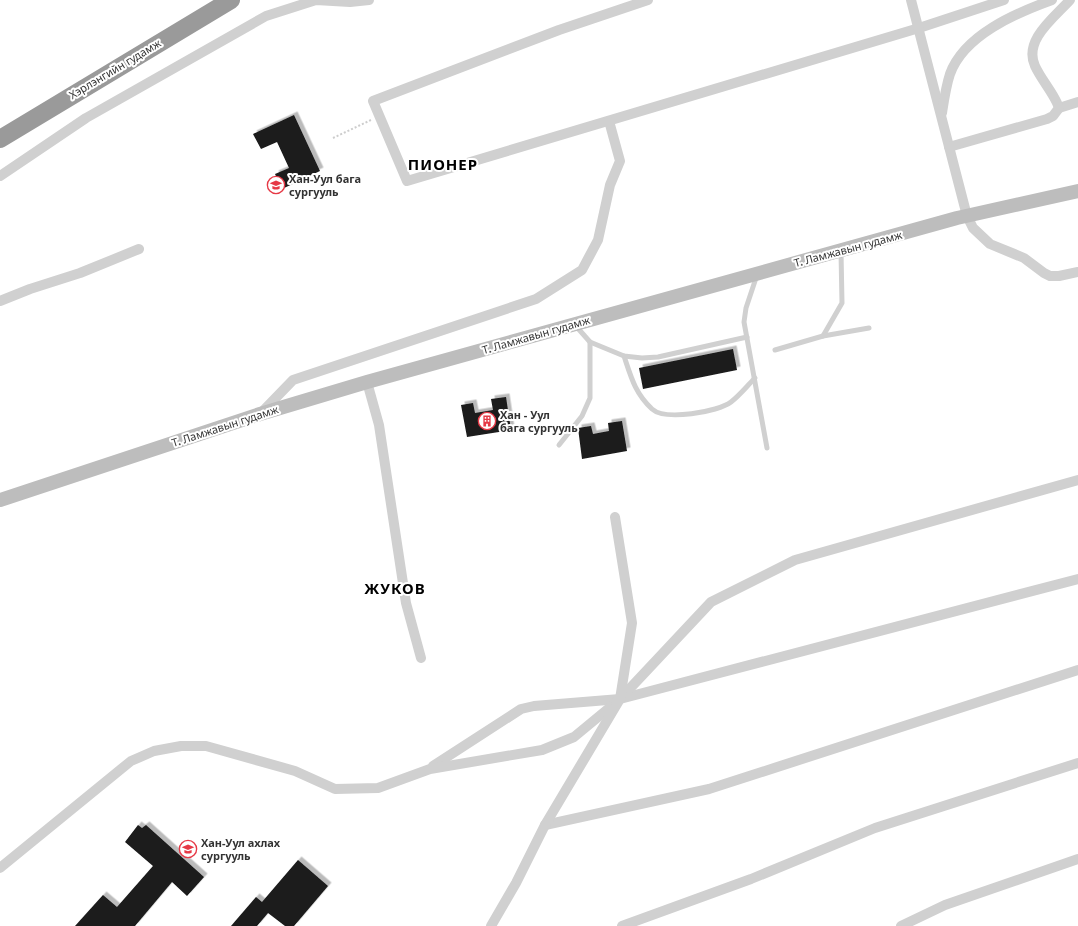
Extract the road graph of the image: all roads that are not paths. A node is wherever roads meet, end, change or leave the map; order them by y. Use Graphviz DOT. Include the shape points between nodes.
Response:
graph roads {
  1 [pos="231,0"];
  2 [pos="369,0"];
  3 [pos="648,0"];
  4 [pos="910,0"];
  5 [pos="1004,0"];
  6 [pos="1052,0"];
  7 [pos="1070,0"];
  8 [pos="918,28"];
  9 [pos="1078,102"];
  10 [pos="1059,108"];
  11 [pos="941,116"];
  12 [pos="609,121"];
  13 [pos="0,139"];
  14 [pos="949,147"];
  15 [pos="0,176"];
  16 [pos="1078,191"];
  17 [pos="967,216"];
  18 [pos="139,249"];
  19 [pos="841,251"];
  20 [pos="1078,272"];
  21 [pos="758,274"];
  22 [pos="0,302"];
  23 [pos="575,324"];
  24 [pos="869,328"];
  25 [pos="823,336"];
  26 [pos="747,337"];
  27 [pos="590,342"];
  28 [pos="775,350"];
  29 [pos="624,356"];
  30 [pos="755,378"];
  31 [pos="367,382"];
  32 [pos="260,414"];
  33 [pos="559,445"];
  34 [pos="767,448"];
  35 [pos="1078,480"];
  36 [pos="0,500"];
  37 [pos="615,517"];
  38 [pos="1078,579"];
  39 [pos="421,658"];
  40 [pos="1078,670"];
  41 [pos="620,699"];
  42 [pos="1078,762"];
  43 [pos="430,768"];
  44 [pos="544,825"];
  45 [pos="1078,859"];
  46 [pos="0,868"];
  47 [pos="491,926"];
  48 [pos="622,926"];
  49 [pos="901,926"];
  1 -- 13 [label="highway, Хэрлэнгийн гудамж"];
  2 -- 15 [label="street" via="316,0 266,16 86,118"];
  3 -- 12 [label="street" via="559,30 373,101 407,181"];
  4 -- 8 [label="street"];
  5 -- 8 [label="street"];
  6 -- 11 [label="street" via="1002,22 984,33 961,55 950,74"];
  7 -- 10 [label="street" via="1037,35 1032,52 1034,65"];
  8 -- 11 [label="street"];
  8 -- 12 [label="street"];
  9 -- 10 [label="street"];
  10 -- 14 [label="street" via="1047,119"];
  11 -- 14 [label="street"];
  12 -- 32 [label="street" via="620,161 610,185 598,240 582,270 536,299 293,380"];
  14 -- 17 [label="street"];
  16 -- 17 [label="street, Т. Ламжавын гудамж"];
  17 -- 19 [label="street, Т. Ламжавын гудамж"];
  17 -- 20 [label="street" via="976,232 990,244 1024,258 1044,273 1059,276"];
  18 -- 22 [label="street"];
  19 -- 21 [label="street, Т. Ламжавын гудамж"];
  19 -- 25 [label="lane" via="842,303"];
  21 -- 23 [label="street, Т. Ламжавын гудамж"];
  21 -- 26 [label="lane" via="746,308 744,322"];
  23 -- 27 [label="lane"];
  23 -- 31 [label="street, Т. Ламжавын гудамж"];
  24 -- 25 [label="lane"];
  25 -- 28 [label="lane"];
  26 -- 29 [label="lane" via="658,357"];
  26 -- 30 [label="lane"];
  27 -- 29 [label="lane"];
  27 -- 33 [label="lane" via="590,398 582,416"];
  29 -- 30 [label="lane" via="635,390 653,410 669,414 702,412 730,403"];
  30 -- 34 [label="lane"];
  31 -- 32 [label="street, Т. Ламжавын гудамж"];
  31 -- 39 [label="street" via="379,426 406,603"];
  32 -- 36 [label="street, Т. Ламжавын гудамж"];
  35 -- 41 [label="street" via="795,560 711,602"];
  37 -- 41 [label="street" via="632,624"];
  38 -- 41 [label="street"];
  40 -- 44 [label="street" via="709,789"];
  41 -- 43 [label="street" via="574,737 542,750"];
  41 -- 43 [label="street" via="521,709"];
  41 -- 44 [label="street"];
  42 -- 48 [label="street" via="875,828 751,879"];
  43 -- 46 [label="street" via="378,788 334,789 295,771 206,746 181,746 154,751 131,761"];
  44 -- 47 [label="street" via="516,883"];
  45 -- 49 [label="street" via="945,905"];
}
